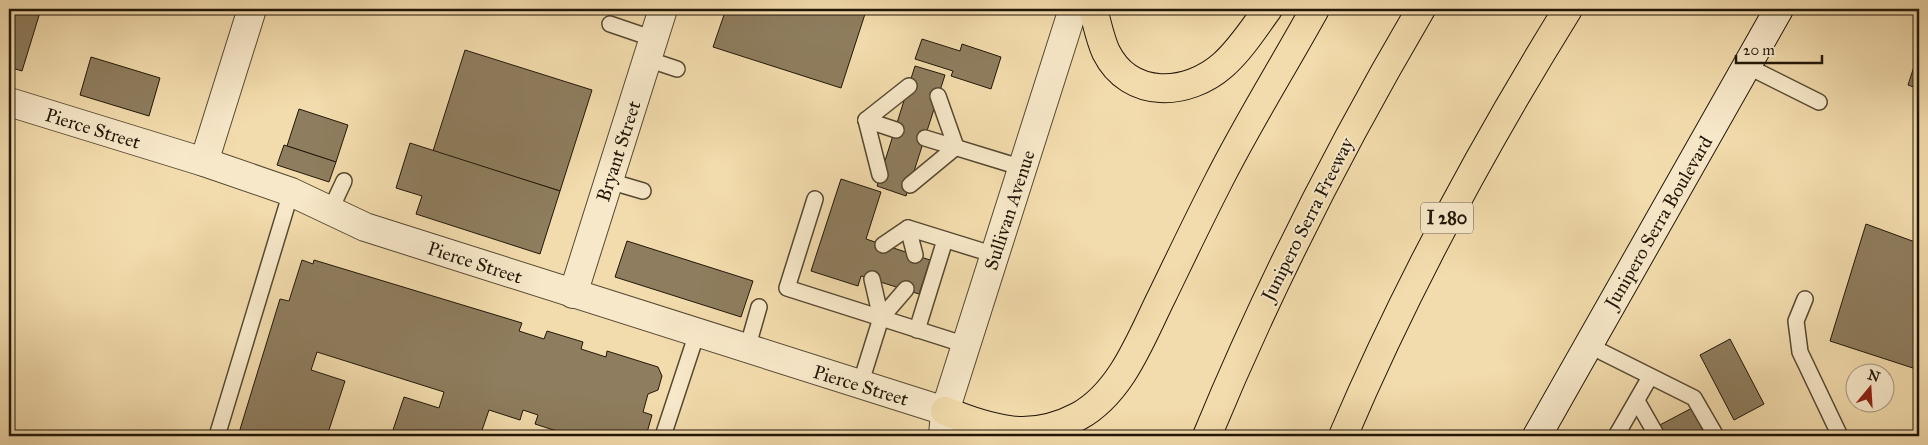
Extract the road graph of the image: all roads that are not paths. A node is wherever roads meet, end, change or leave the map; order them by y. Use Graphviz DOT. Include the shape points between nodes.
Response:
graph roads {
  1 [pos="252,9"];
  2 [pos="663,9"];
  3 [pos="1073,9"];
  4 [pos="1092,9"];
  5 [pos="1268,9"];
  6 [pos="1315,9"];
  7 [pos="1422,9"];
  8 [pos="1568,9"];
  9 [pos="1780,9"];
  10 [pos="610,24"];
  11 [pos="650,49"];
  12 [pos="1747,66"];
  13 [pos="677,69"];
  14 [pos="909,86"];
  15 [pos="938,96"];
  16 [pos="9,102"];
  17 [pos="904,102"];
  18 [pos="1819,102"];
  19 [pos="933,112"];
  20 [pos="866,120"];
  21 [pos="896,130"];
  22 [pos="925,138"];
  23 [pos="956,147"];
  24 [pos="887,156"];
  25 [pos="204,162"];
  26 [pos="916,165"];
  27 [pos="1023,168"];
  28 [pos="880,175"];
  29 [pos="344,180"];
  30 [pos="609,181"];
  31 [pos="910,185"];
  32 [pos="643,191"];
  33 [pos="291,192"];
  34 [pos="815,199"];
  35 [pos="330,211"];
  36 [pos="908,228"];
  37 [pos="945,240"];
  38 [pos="883,245"];
  39 [pos="915,255"];
  40 [pos="995,255"];
  41 [pos="872,279"];
  42 [pos="906,289"];
  43 [pos="573,294"];
  44 [pos="1805,299"];
  45 [pos="759,307"];
  46 [pos="881,318"];
  47 [pos="917,330"];
  48 [pos="697,333"];
  49 [pos="966,345"];
  50 [pos="1588,345"];
  51 [pos="747,349"];
  52 [pos="1650,377"];
  53 [pos="860,385"];
  54 [pos="1637,401"];
  55 [pos="944,424"];
  56 [pos="218,436"];
  57 [pos="663,436"];
  58 [pos="929,436"];
  59 [pos="1207,436"];
  60 [pos="1343,436"];
  61 [pos="1537,436"];
  62 [pos="1616,436"];
  63 [pos="1657,436"];
  64 [pos="1716,436"];
  65 [pos="1840,436"];
  1 -- 25 [label="street"];
  2 -- 11 [label="street, Bryant Street"];
  3 -- 27 [label="street, Sullivan Avenue"];
  4 -- 5 [label="highway" via="1106,52 1119,69 1135,82 1163,90 1196,83 1214,73 1241,47"];
  6 -- 55 [label="highway" via="1217,183 1129,361 1104,397 1074,418 1054,427 1026,432"];
  7 -- 59 [label="highway, Junipero Serra Freeway" via="1306,218"];
  8 -- 60 [label="highway, I 280" via="1511,102 1451,211"];
  9 -- 12 [label="street, Junipero Serra Boulevard"];
  10 -- 11 [label="lane"];
  11 -- 13 [label="lane"];
  11 -- 30 [label="street, Bryant Street"];
  12 -- 18 [label="lane"];
  12 -- 50 [label="street, Junipero Serra Boulevard"];
  14 -- 20 [label="lane"];
  15 -- 23 [label="lane"];
  16 -- 25 [label="street, Pierce Street"];
  17 -- 20 [label="lane"];
  19 -- 23 [label="lane"];
  20 -- 21 [label="lane"];
  20 -- 24 [label="lane"];
  20 -- 28 [label="lane"];
  22 -- 23 [label="lane"];
  23 -- 26 [label="lane"];
  23 -- 27 [label="lane"];
  23 -- 31 [label="lane"];
  25 -- 33 [label="street, Pierce Street"];
  27 -- 40 [label="street, Sullivan Avenue"];
  29 -- 35 [label="lane"];
  30 -- 32 [label="lane"];
  30 -- 43 [label="street, Bryant Street"];
  33 -- 35 [label="street, Pierce Street"];
  33 -- 56 [label="lane"];
  34 -- 46 [label="lane" via="787,288"];
  35 -- 43 [label="street, Pierce Street" via="365,227"];
  36 -- 37 [label="lane"];
  36 -- 38 [label="lane"];
  36 -- 39 [label="lane"];
  37 -- 40 [label="lane"];
  37 -- 47 [label="lane"];
  40 -- 49 [label="street, Sullivan Avenue"];
  41 -- 46 [label="lane"];
  42 -- 46 [label="lane"];
  43 -- 48 [label="street, Pierce Street"];
  44 -- 65 [label="lane" via="1796,321 1800,352"];
  45 -- 51 [label="lane"];
  46 -- 47 [label="lane"];
  46 -- 53 [label="lane"];
  47 -- 49 [label="lane"];
  48 -- 51 [label="street, Pierce Street"];
  48 -- 57 [label="lane"];
  49 -- 55 [label="street, Sullivan Avenue"];
  50 -- 52 [label="lane"];
  50 -- 61 [label="street, Junipero Serra Boulevard"];
  51 -- 53 [label="street, Pierce Street"];
  52 -- 54 [label="lane"];
  52 -- 64 [label="lane" via="1694,398"];
  53 -- 55 [label="street, Pierce Street"];
  54 -- 62 [label="lane"];
  54 -- 63 [label="lane"];
  55 -- 58 [label="street, Sullivan Avenue"];
}
